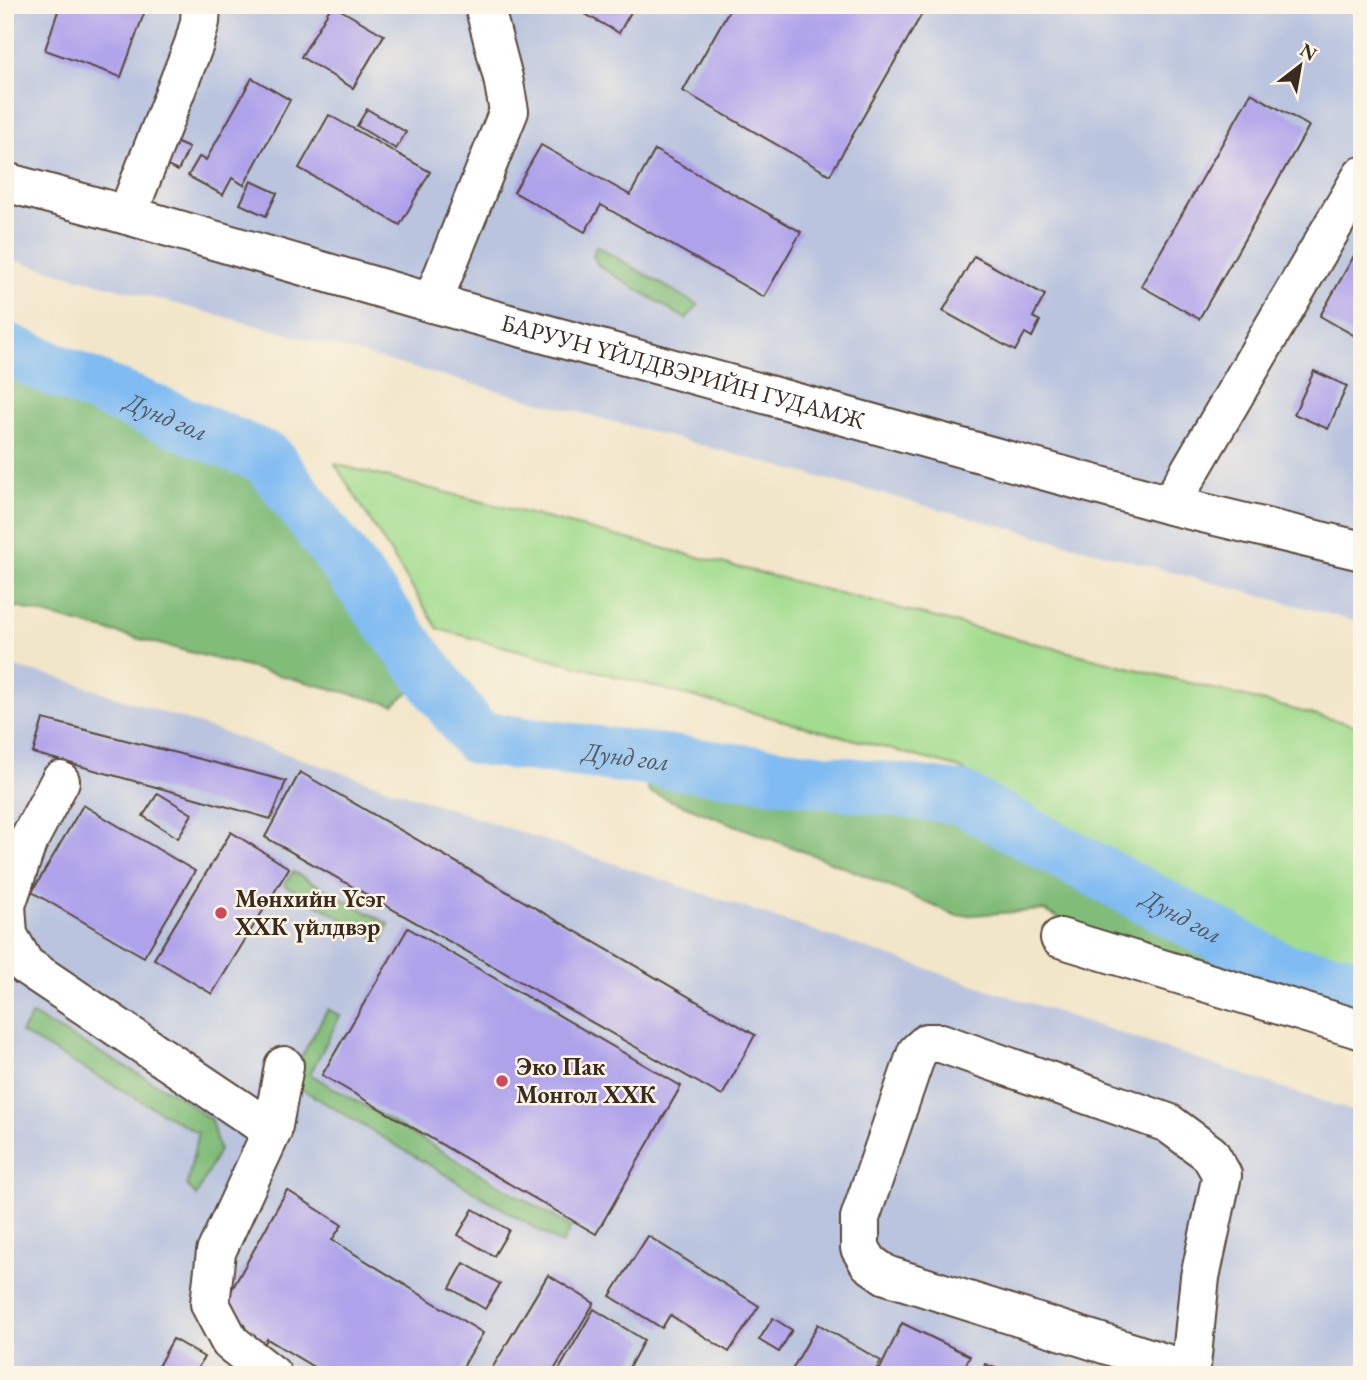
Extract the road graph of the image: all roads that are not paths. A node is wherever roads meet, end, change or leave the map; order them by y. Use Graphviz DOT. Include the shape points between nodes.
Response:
graph roads {
  1 [pos="201,5"];
  2 [pos="484,5"];
  3 [pos="1362,176"];
  4 [pos="5,182"];
  5 [pos="127,215"];
  6 [pos="432,303"];
  7 [pos="1170,505"];
  8 [pos="1362,551"];
  9 [pos="60,781"];
  10 [pos="1060,938"];
  11 [pos="1362,1030"];
  12 [pos="284,1066"];
  13 [pos="272,1131"];
  14 [pos="1190,1373"];
  15 [pos="272,1375"];
  1 -- 5 [label="street" via="194,44"];
  2 -- 6 [label="street" via="509,111"];
  3 -- 7 [label="street"];
  4 -- 5 [label="street, БАРУУН ҮЙЛДВЭРИЙН ГУДАМЖ"];
  5 -- 6 [label="street, БАРУУН ҮЙЛДВЭРИЙН ГУДАМЖ"];
  6 -- 7 [label="street, БАРУУН ҮЙЛДВЭРИЙН ГУДАМЖ"];
  7 -- 8 [label="street, БАРУУН ҮЙЛДВЭРИЙН ГУДАМЖ"];
  9 -- 13 [label="street" via="27,843 6,905 8,935 25,965"];
  10 -- 11 [label="street"];
  12 -- 13 [label="street"];
  13 -- 15 [label="street" via="216,1252 210,1304 230,1342"];
  14 -- 14 [label="street" via="886,1275 869,1263 860,1248 859,1219 917,1052 927,1043 942,1043 1168,1123 1210,1154 1222,1175 1200,1277"];
}
